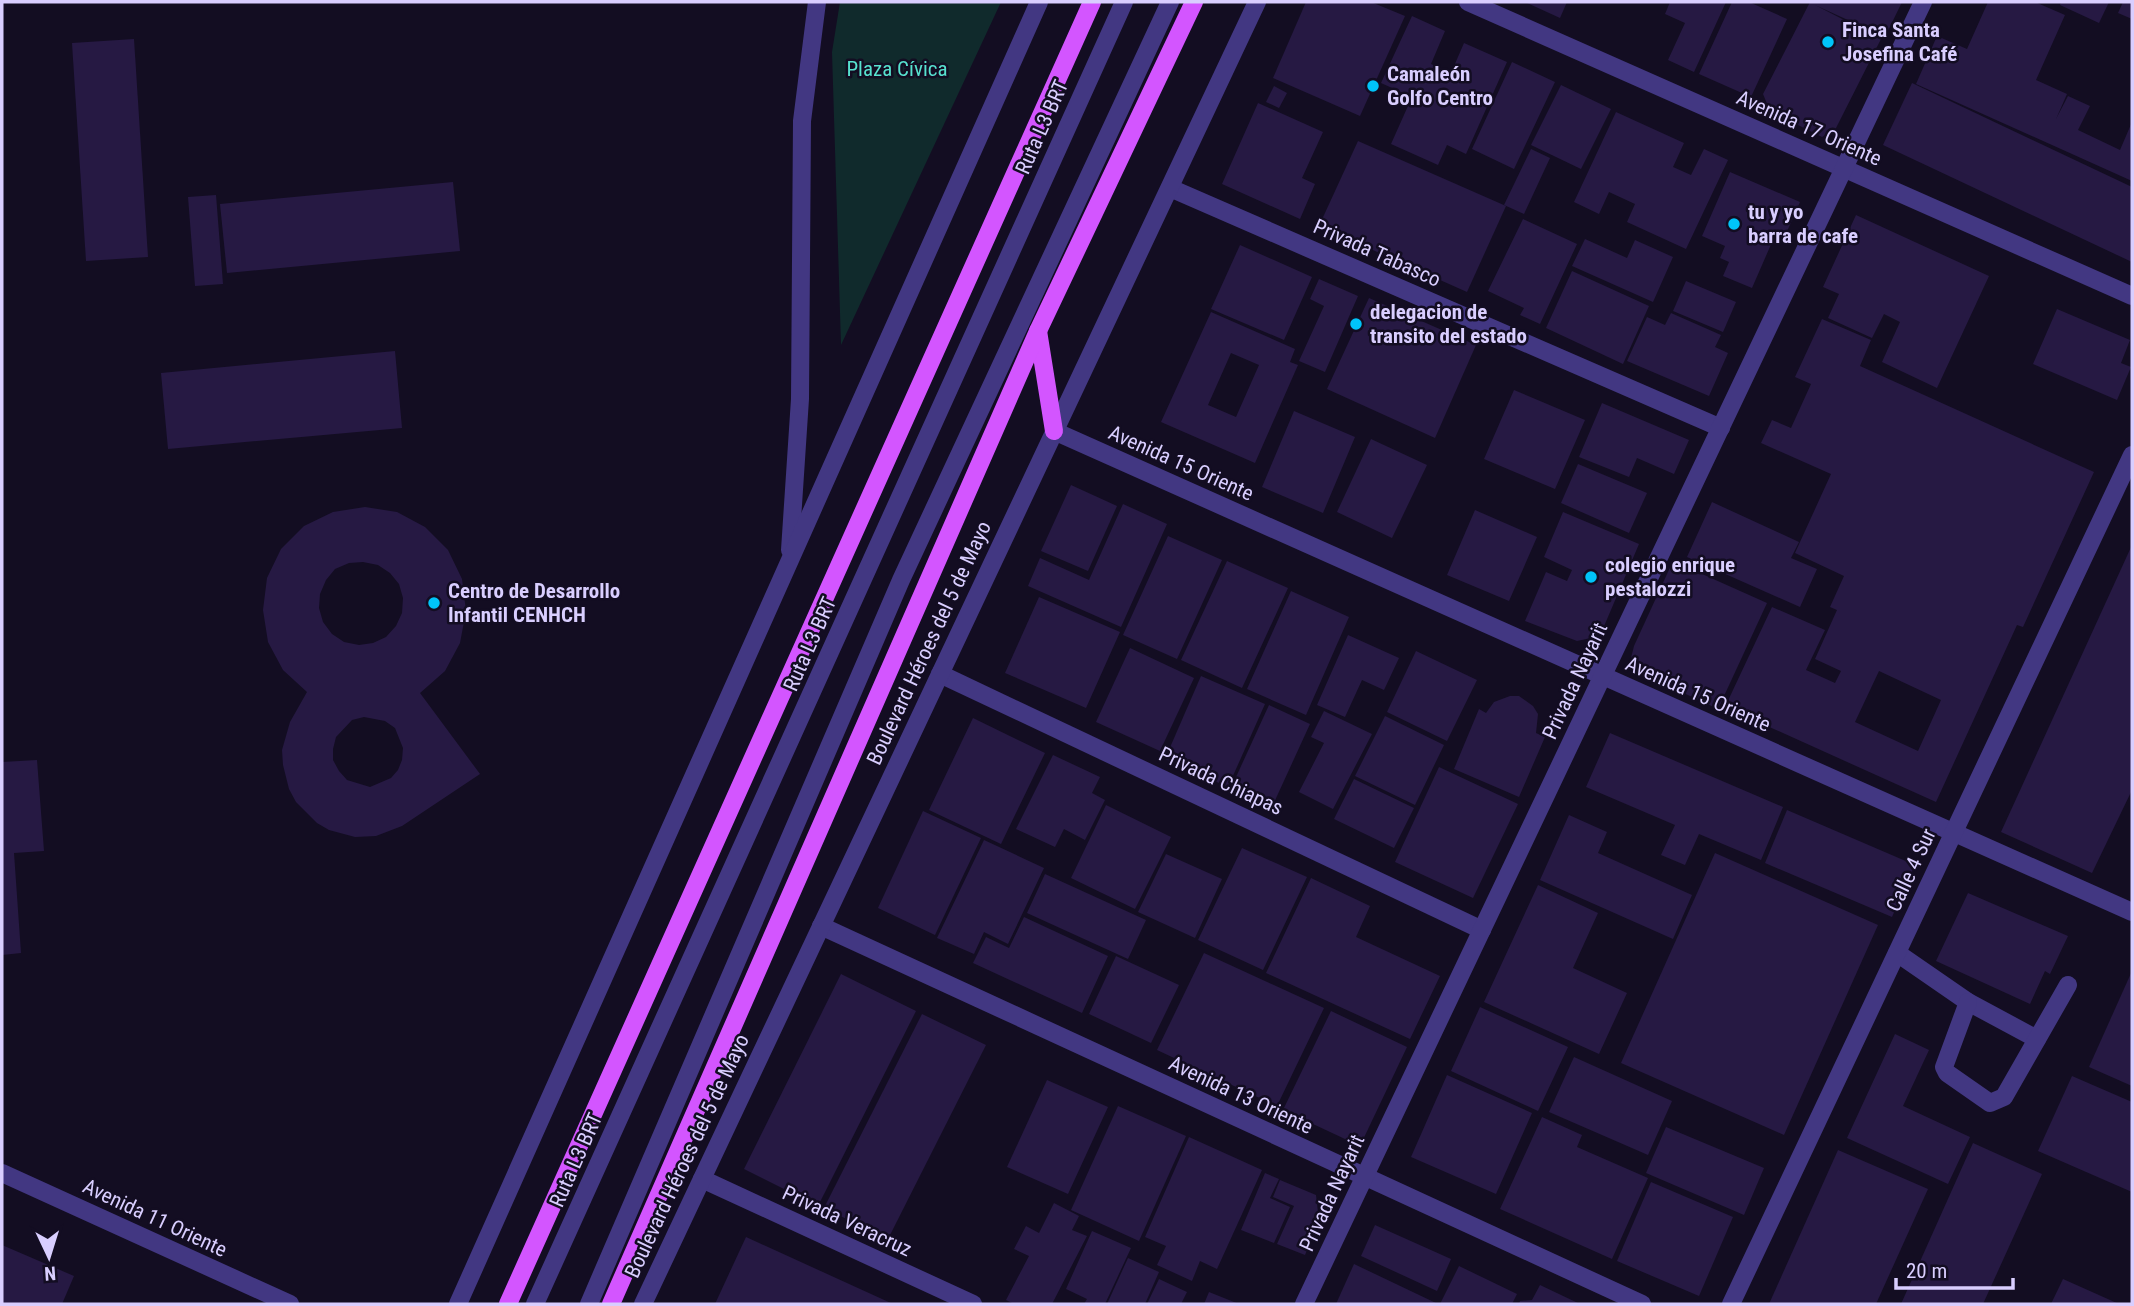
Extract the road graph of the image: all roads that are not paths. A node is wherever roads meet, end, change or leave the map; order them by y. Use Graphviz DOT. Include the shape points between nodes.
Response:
graph roads {
  1 [pos="817,2"];
  2 [pos="1039,2"];
  3 [pos="1092,2"];
  4 [pos="1124,2"];
  5 [pos="1170,2"];
  6 [pos="1194,2"];
  7 [pos="1257,2"];
  8 [pos="1468,2"];
  9 [pos="1923,2"];
  10 [pos="1844,168"];
  11 [pos="1170,188"];
  12 [pos="2132,296"];
  13 [pos="1038,331"];
  14 [pos="1721,428"];
  15 [pos="1054,431"];
  16 [pos="2132,455"];
  17 [pos="790,561"];
  18 [pos="940,674"];
  19 [pos="1603,676"];
  20 [pos="1954,832"];
  21 [pos="2132,912"];
  22 [pos="821,926"];
  23 [pos="1482,930"];
  24 [pos="1897,953"];
  25 [pos="2068,985"];
  26 [pos="1968,1002"];
  27 [pos="2036,1039"];
  28 [pos="2,1173"];
  29 [pos="1365,1177"];
  30 [pos="702,1179"];
  31 [pos="290,1304"];
  32 [pos="458,1304"];
  33 [pos="508,1304"];
  34 [pos="535,1304"];
  35 [pos="590,1304"];
  36 [pos="611,1304"];
  37 [pos="643,1304"];
  38 [pos="973,1304"];
  39 [pos="1304,1304"];
  40 [pos="1642,1304"];
  41 [pos="1731,1304"];
  1 -- 17 [label="street" via="802,121 800,399"];
  2 -- 17 [label="street"];
  3 -- 33 [label="main road"];
  4 -- 34 [label="street, Ruta L3 BRT"];
  5 -- 35 [label="street" via="901,580"];
  6 -- 13 [label="main road, Boulevard Héroes del 5 de Mayo"];
  7 -- 11 [label="street, Boulevard Héroes del 5 de Mayo"];
  8 -- 10 [label="street, Avenida 17 Oriente"];
  9 -- 10 [label="street, Privada Nayarit"];
  10 -- 12 [label="street, Avenida 17 Oriente"];
  10 -- 14 [label="street, Privada Nayarit"];
  11 -- 14 [label="street, Privada Tabasco"];
  11 -- 15 [label="street, Boulevard Héroes del 5 de Mayo"];
  13 -- 15 [label="main road"];
  13 -- 36 [label="main road, Boulevard Héroes del 5 de Mayo"];
  14 -- 19 [label="street, Privada Nayarit"];
  15 -- 18 [label="street, Boulevard Héroes del 5 de Mayo"];
  15 -- 19 [label="street, Avenida 15 Oriente"];
  16 -- 20 [label="street, Calle 4 Sur"];
  17 -- 32 [label="street"];
  18 -- 22 [label="street, Boulevard Héroes del 5 de Mayo"];
  18 -- 23 [label="street, Privada Chiapas"];
  19 -- 20 [label="street, Avenida 15 Oriente"];
  19 -- 23 [label="street, Privada Nayarit"];
  20 -- 21 [label="street, Avenida 15 Oriente"];
  20 -- 24 [label="street, Calle 4 Sur"];
  22 -- 29 [label="street, Avenida 13 Oriente"];
  22 -- 30 [label="street, Boulevard Héroes del 5 de Mayo"];
  23 -- 29 [label="street, Privada Nayarit"];
  24 -- 26 [label="street"];
  24 -- 41 [label="street, Calle 4 Sur"];
  25 -- 27 [label="street"];
  26 -- 27 [label="street"];
  26 -- 27 [label="street" via="1944,1066 1947,1073 1990,1103 2004,1097"];
  28 -- 31 [label="street, Avenida 11 Oriente"];
  29 -- 39 [label="street, Privada Nayarit"];
  29 -- 40 [label="street, Avenida 13 Oriente"];
  30 -- 37 [label="street, Boulevard Héroes del 5 de Mayo"];
  30 -- 38 [label="street, Privada Veracruz"];
}
